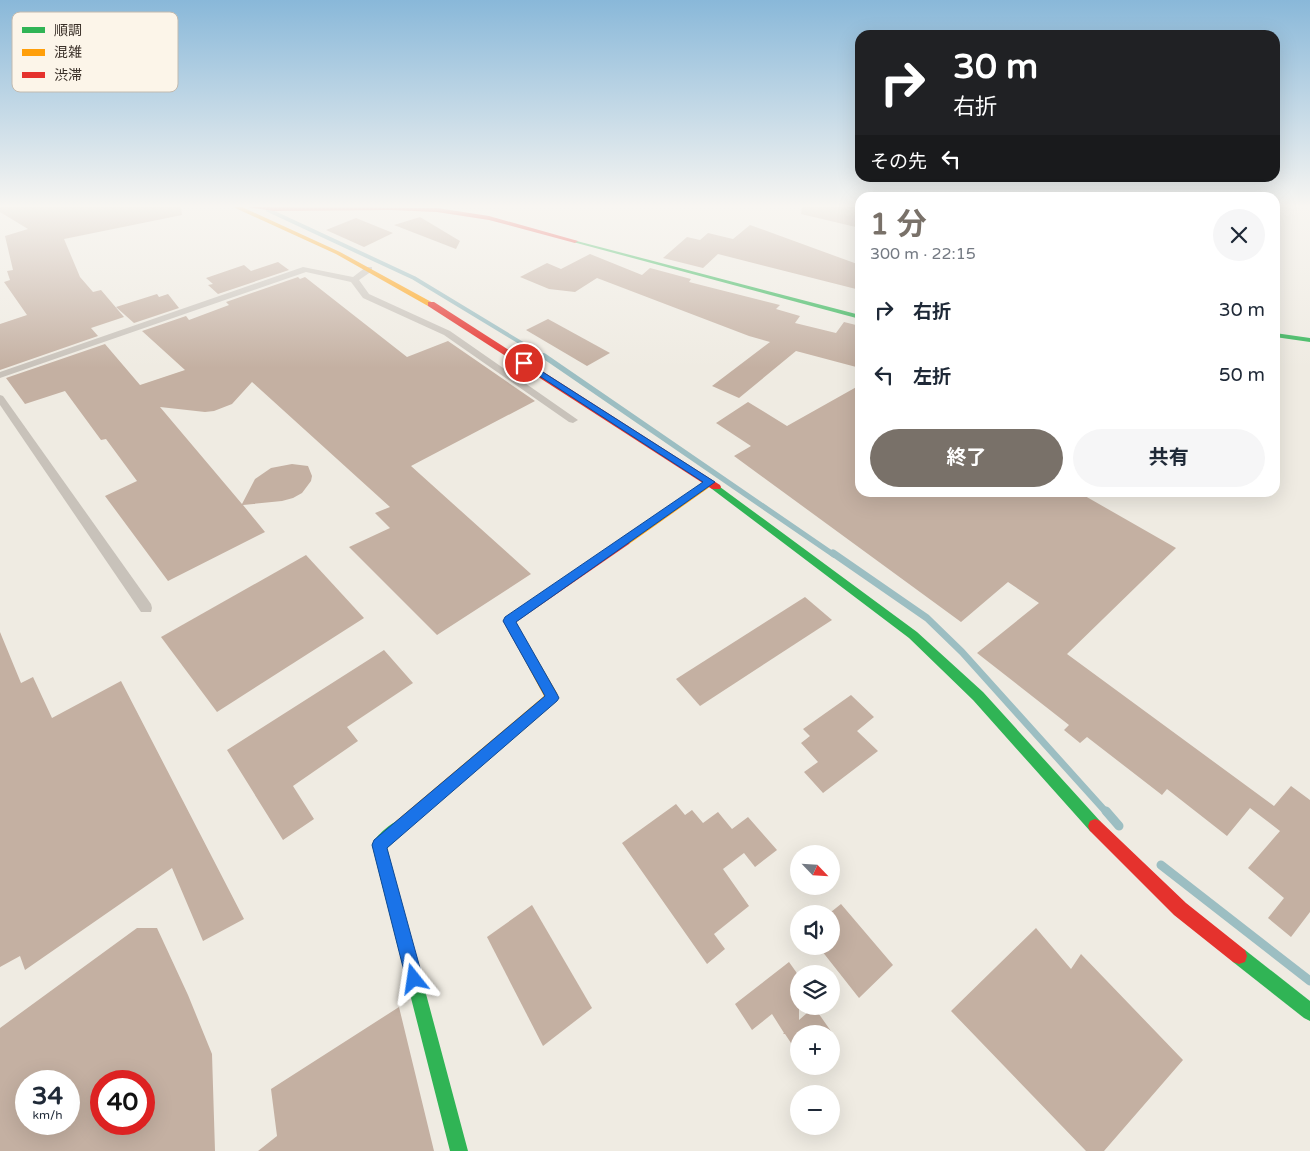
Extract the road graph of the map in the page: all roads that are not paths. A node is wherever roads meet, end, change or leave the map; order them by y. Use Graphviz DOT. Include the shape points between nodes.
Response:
graph roads {
  1 [pos="351,261"];
  2 [pos="647,261"];
  3 [pos="369,269"];
  4 [pos="354,280"];
  5 [pos="855,316"];
  6 [pos="1280,336"];
  7 [pos="1310,340"];
  8 [pos="0,375"];
  9 [pos="0,398"];
  10 [pos="573,420"];
  11 [pos="710,482"];
  12 [pos="146,608"];
  13 [pos="1310,1012"];
  14 [pos="459,1151"];
  1 -- 3 [label="street"];
  2 -- 5 [label="street"];
  3 -- 4 [label="lane"];
  3 -- 11 [label="street" via="414,293"];
  4 -- 8 [label="lane" via="306,269"];
  4 -- 10 [label="lane" via="366,296 447,333"];
  6 -- 7 [label="street"];
  9 -- 12 [label="lane"];
  11 -- 13 [label="street" via="913,635 978,696 1086,817 1180,909"];
  11 -- 14 [label="street" via="509,621 552,698 379,845"];
}
